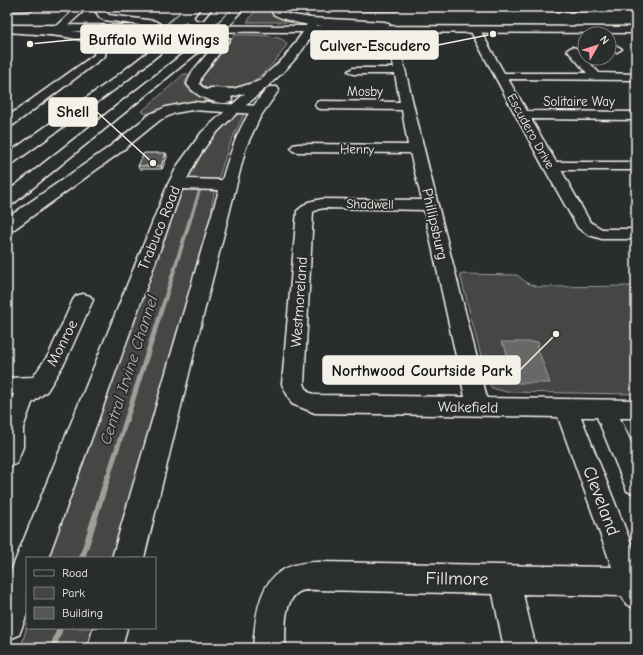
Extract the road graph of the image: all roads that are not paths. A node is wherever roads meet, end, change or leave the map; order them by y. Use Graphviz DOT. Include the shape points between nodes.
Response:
graph roads {
  1 [pos="32,7"];
  2 [pos="83,7"];
  3 [pos="106,7"];
  4 [pos="208,7"];
  5 [pos="248,7"];
  6 [pos="276,7"];
  7 [pos="336,7"];
  8 [pos="369,7"];
  9 [pos="7,8"];
  10 [pos="189,8"];
  11 [pos="398,8"];
  12 [pos="466,8"];
  13 [pos="622,8"];
  14 [pos="636,8"];
  15 [pos="241,12"];
  16 [pos="7,23"];
  17 [pos="155,24"];
  18 [pos="385,25"];
  19 [pos="636,25"];
  20 [pos="64,26"];
  21 [pos="315,27"];
  22 [pos="7,29"];
  23 [pos="248,30"];
  24 [pos="475,30"];
  25 [pos="636,30"];
  26 [pos="173,38"];
  27 [pos="389,42"];
  28 [pos="298,47"];
  29 [pos="577,50"];
  30 [pos="577,56"];
  31 [pos="586,66"];
  32 [pos="353,71"];
  33 [pos="400,71"];
  34 [pos="501,76"];
  35 [pos="596,77"];
  36 [pos="636,77"];
  37 [pos="263,84"];
  38 [pos="196,89"];
  39 [pos="239,105"];
  40 [pos="321,105"];
  41 [pos="408,106"];
  42 [pos="259,107"];
  43 [pos="523,115"];
  44 [pos="636,116"];
  45 [pos="7,123"];
  46 [pos="298,148"];
  47 [pos="416,149"];
  48 [pos="7,161"];
  49 [pos="550,166"];
  50 [pos="636,166"];
  51 [pos="176,184"];
  52 [pos="228,184"];
  53 [pos="7,200"];
  54 [pos="431,205"];
  55 [pos="310,206"];
  56 [pos="7,226"];
  57 [pos="636,234"];
  58 [pos="83,300"];
  59 [pos="39,385"];
  60 [pos="7,386"];
  61 [pos="300,398"];
  62 [pos="478,407"];
  63 [pos="566,408"];
  64 [pos="605,409"];
  65 [pos="636,409"];
  66 [pos="9,428"];
  67 [pos="7,457"];
  68 [pos="636,483"];
  69 [pos="32,557"];
  70 [pos="128,557"];
  71 [pos="26,574"];
  72 [pos="505,580"];
  73 [pos="634,586"];
  74 [pos="7,623"];
  75 [pos="110,629"];
  76 [pos="105,648"];
  77 [pos="269,648"];
  78 [pos="520,648"];
  1 -- 9 [label="street"];
  2 -- 20 [label="main road"];
  3 -- 17 [label="main road" via="101,12 108,18"];
  4 -- 26 [label="main road" via="200,17"];
  5 -- 15 [label="main road"];
  6 -- 18 [label="main road" via="276,12 280,16 295,20"];
  7 -- 8 [label="street"];
  8 -- 11 [label="street"];
  10 -- 26 [label="main road, bridge" via="167,31"];
  12 -- 13 [label="street"];
  13 -- 14 [label="street"];
  15 -- 38 [label="main road" via="226,39 196,75 193,84"];
  15 -- 53 [label="main road, bridge" via="231,17 208,39"];
  16 -- 20 [label="main road"];
  17 -- 20 [label="main road"];
  17 -- 21 [label="main road"];
  18 -- 19 [label="main road"];
  18 -- 21 [label="main road"];
  20 -- 22 [label="main road"];
  20 -- 23 [label="main road"];
  21 -- 23 [label="main road"];
  21 -- 24 [label="main road"];
  21 -- 28 [label="main road, Trabuco Road"];
  21 -- 42 [label="main road" via="308,52"];
  22 -- 45 [label="main road" via="79,36 94,41 101,48 99,56"];
  23 -- 28 [label="main road" via="287,35 296,40"];
  24 -- 25 [label="main road"];
  24 -- 34 [label="street, Escudero Drive"];
  26 -- 48 [label="main road"];
  27 -- 33 [label="street, Phillipsburg" via="396,52"];
  28 -- 37 [label="main road, Trabuco Road"];
  29 -- 30 [label="street" via="572,50"];
  31 -- 35 [label="street"];
  32 -- 33 [label="street"];
  33 -- 41 [label="street, Phillipsburg"];
  34 -- 35 [label="street"];
  34 -- 43 [label="street, Escudero Drive"];
  35 -- 36 [label="street"];
  37 -- 38 [label="main road" via="225,94"];
  37 -- 39 [label="main road, Trabuco Road"];
  38 -- 39 [label="main road"];
  39 -- 42 [label="main road"];
  39 -- 51 [label="main road, Trabuco Road" via="207,135 186,164"];
  39 -- 56 [label="main road" via="192,106 171,110 155,117 113,151"];
  40 -- 41 [label="street, Mosby"];
  41 -- 47 [label="street, Phillipsburg"];
  42 -- 52 [label="main road" via="246,129"];
  43 -- 44 [label="street, Solitaire Way"];
  43 -- 49 [label="street, Escudero Drive"];
  46 -- 47 [label="street, Henry"];
  47 -- 54 [label="street, Phillipsburg"];
  49 -- 50 [label="street"];
  49 -- 57 [label="street, Escudero Drive" via="580,219 590,231"];
  51 -- 52 [label="main road"];
  51 -- 69 [label="main road, Trabuco Road"];
  52 -- 70 [label="main road"];
  54 -- 55 [label="street, Shadwell" via="318,203"];
  54 -- 62 [label="street, Phillipsburg"];
  55 -- 61 [label="street, Westmoreland" via="305,211 304,218 293,384"];
  58 -- 59 [label="street, Monroe" via="58,356"];
  59 -- 60 [label="street"];
  59 -- 66 [label="street, Monroe" via="23,398"];
  61 -- 62 [label="street, Wakefield" via="315,404"];
  62 -- 63 [label="street, Wakefield"];
  63 -- 64 [label="street, Wakefield"];
  63 -- 73 [label="street, Cleveland"];
  64 -- 65 [label="street, Wakefield"];
  64 -- 68 [label="street"];
  66 -- 67 [label="street, Monroe" via="11,447"];
  71 -- 74 [label="main road"];
  72 -- 73 [label="street, Fillmore"];
  72 -- 77 [label="street, Fillmore" via="298,577 282,587 274,602"];
  72 -- 78 [label="street"];
  75 -- 76 [label="main road"];
}
